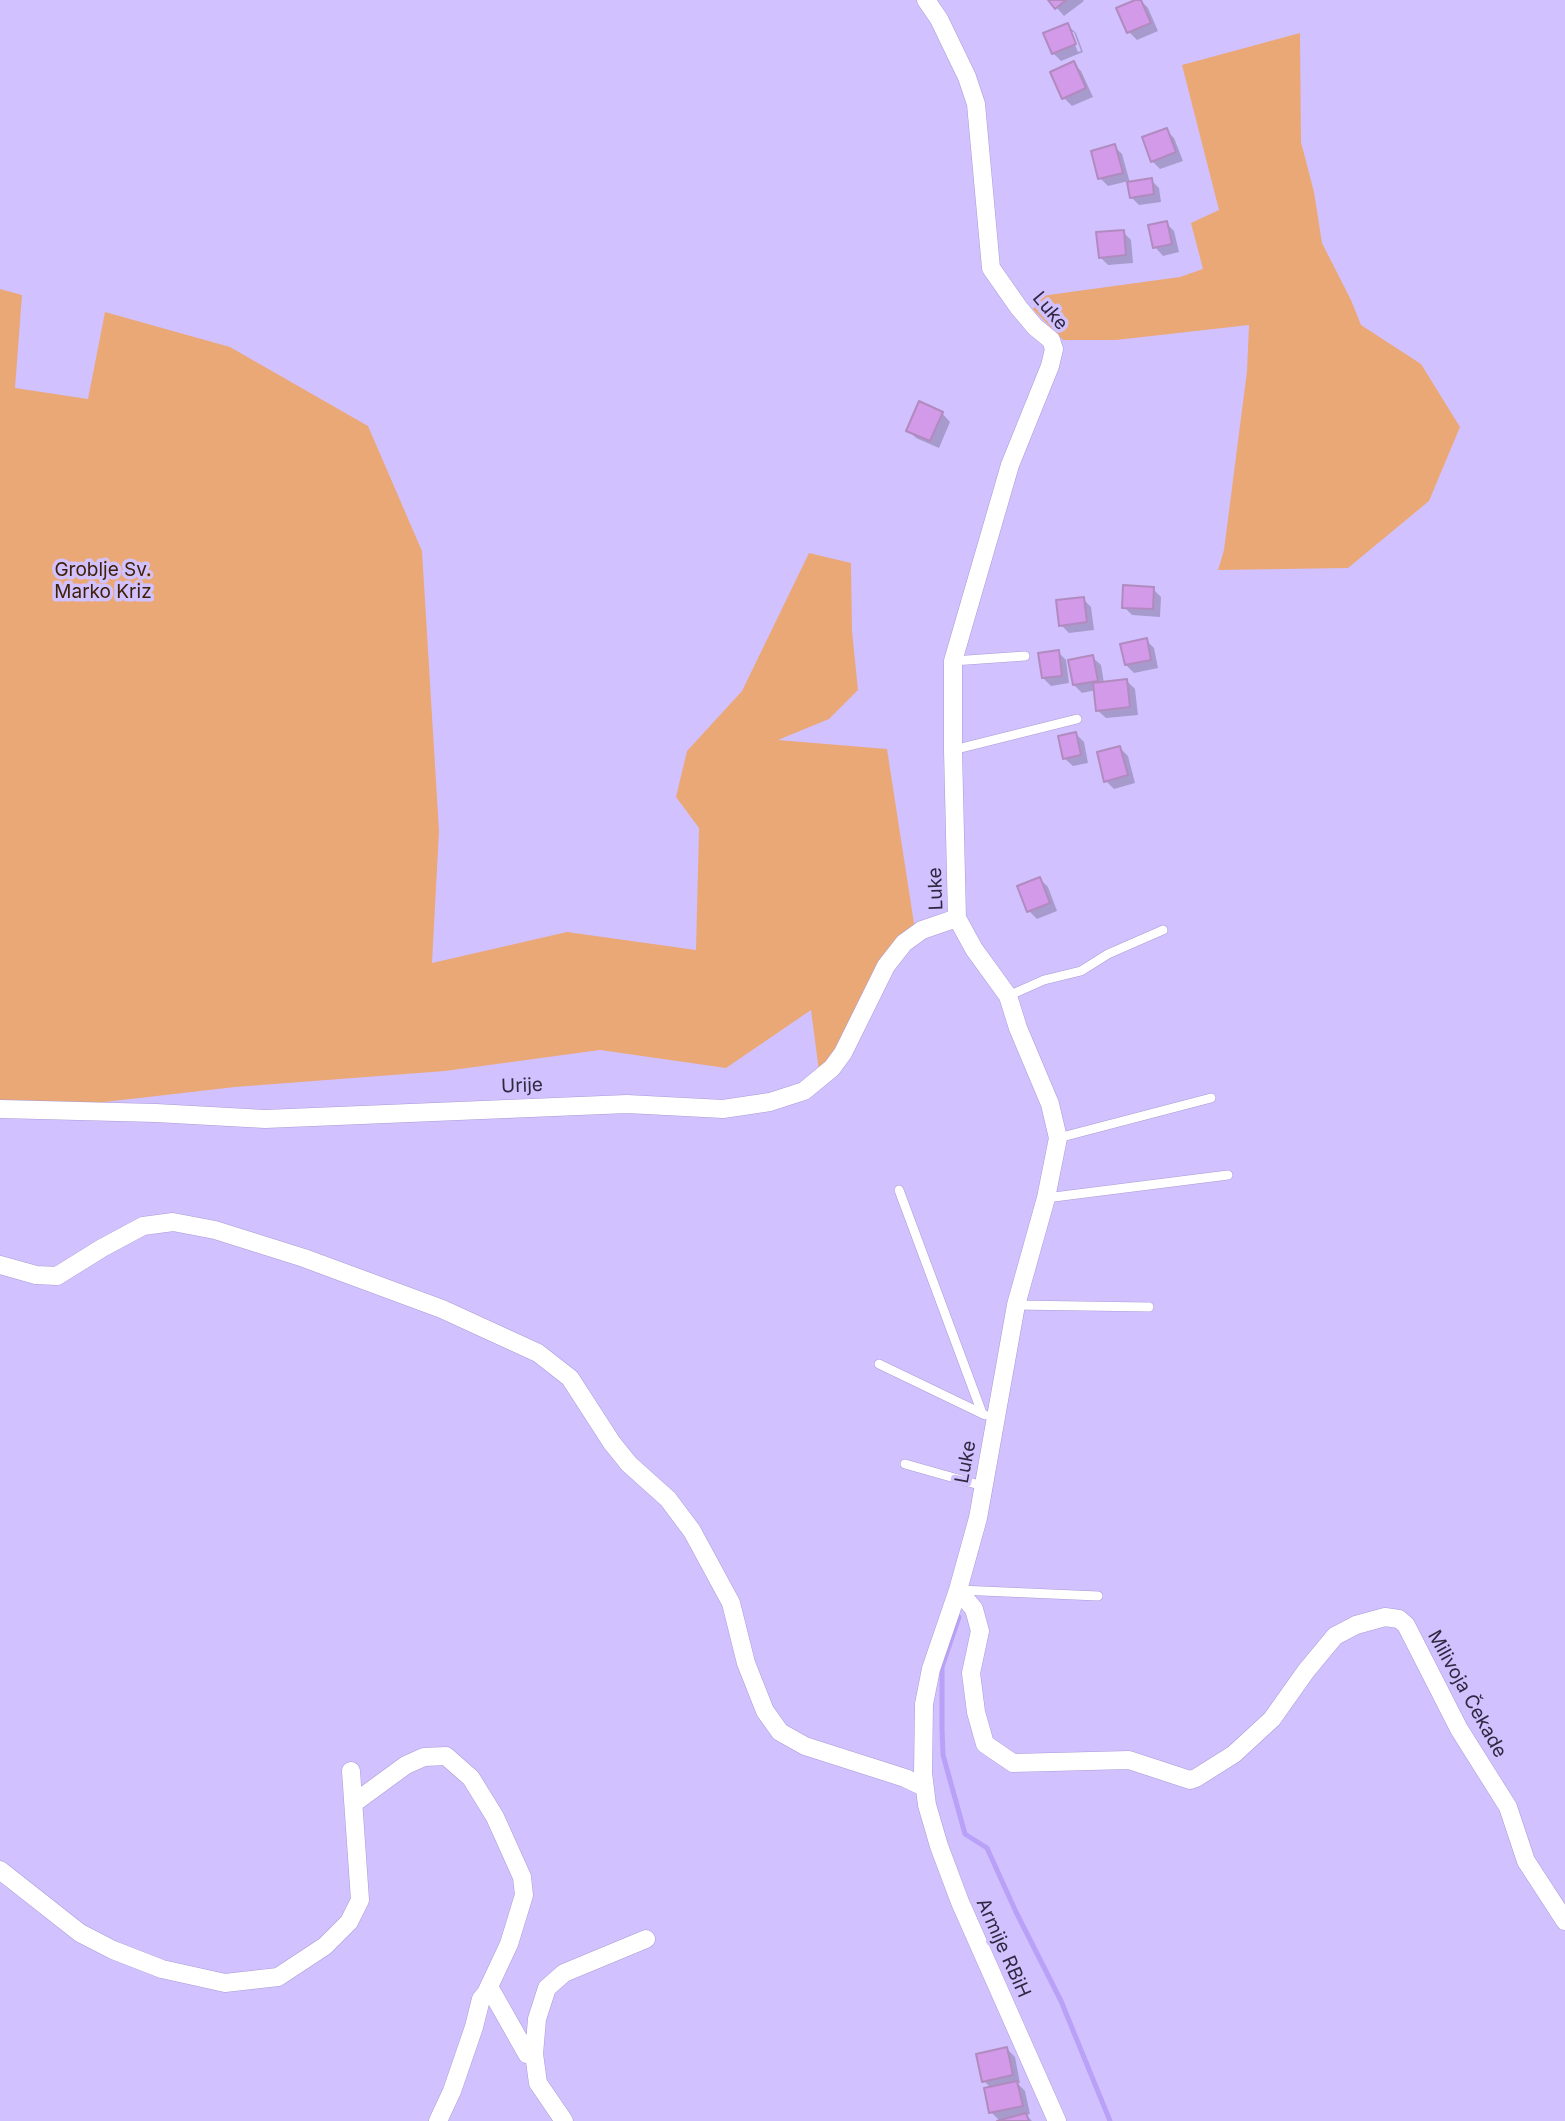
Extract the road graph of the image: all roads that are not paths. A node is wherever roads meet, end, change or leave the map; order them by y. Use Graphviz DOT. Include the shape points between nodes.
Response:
graph roads {
  1 [pos="926,0"];
  2 [pos="1025,656"];
  3 [pos="953,662"];
  4 [pos="1077,719"];
  5 [pos="953,750"];
  6 [pos="957,918"];
  7 [pos="1163,930"];
  8 [pos="1008,996"];
  9 [pos="1211,1098"];
  10 [pos="0,1109"];
  11 [pos="1058,1138"];
  12 [pos="1228,1175"];
  13 [pos="899,1190"];
  14 [pos="1046,1198"];
  15 [pos="0,1265"];
  16 [pos="1016,1305"];
  17 [pos="1149,1307"];
  18 [pos="879,1364"];
  19 [pos="989,1416"];
  20 [pos="905,1464"];
  21 [pos="983,1486"];
  22 [pos="958,1590"];
  23 [pos="1098,1596"];
  24 [pos="351,1771"];
  25 [pos="924,1787"];
  26 [pos="354,1803"];
  27 [pos="0,1870"];
  28 [pos="1565,1920"];
  29 [pos="646,1939"];
  30 [pos="486,1993"];
  31 [pos="534,2054"];
  32 [pos="438,2121"];
  33 [pos="564,2121"];
  34 [pos="1057,2121"];
  1 -- 3 [label="street, Luke" via="967,77 976,104 991,268 1054,349 1010,465"];
  2 -- 3 [label="lane"];
  3 -- 5 [label="street, Luke"];
  4 -- 5 [label="lane"];
  5 -- 6 [label="street, Luke"];
  6 -- 8 [label="street, Luke"];
  6 -- 10 [label="street, Urije" via="922,930 904,943 886,966 832,1068 804,1091 770,1102 723,1109 627,1104 265,1119"];
  7 -- 8 [label="lane" via="1081,971"];
  8 -- 11 [label="street, Luke" via="1050,1104"];
  9 -- 11 [label="lane"];
  11 -- 14 [label="street, Luke"];
  12 -- 14 [label="lane"];
  13 -- 19 [label="lane"];
  14 -- 16 [label="street, Luke"];
  15 -- 25 [label="street" via="57,1276 143,1226 173,1223 215,1230 304,1258 442,1309 538,1353 570,1378 612,1443 668,1499 692,1531 731,1603 746,1663 765,1711 780,1732 805,1746"];
  16 -- 17 [label="lane"];
  16 -- 19 [label="street, Luke"];
  18 -- 19 [label="lane"];
  19 -- 21 [label="street, Luke"];
  20 -- 21 [label="lane"];
  21 -- 22 [label="street, Luke"];
  22 -- 23 [label="lane"];
  22 -- 25 [label="street, Luke" via="924,1704"];
  22 -- 28 [label="street, Milivoja Čekade" via="974,1609 980,1631 971,1673 985,1744 1013,1763 1129,1760 1190,1780 1234,1754 1272,1719 1335,1636 1385,1617 1399,1619 1508,1807 1526,1861"];
  24 -- 26 [label="street"];
  25 -- 34 [label="street, Armije RBiH" via="960,1902"];
  26 -- 27 [label="street" via="360,1900 349,1922 325,1946 278,1977 225,1983 162,1969 79,1933"];
  26 -- 30 [label="street" via="424,1757 446,1756 471,1778 495,1817 522,1877 524,1895 509,1944"];
  29 -- 31 [label="street" via="564,1973 547,1988 537,2019"];
  30 -- 31 [label="street" via="492,1992 527,2054"];
  30 -- 32 [label="street"];
  31 -- 33 [label="street" via="538,2083"];
}
